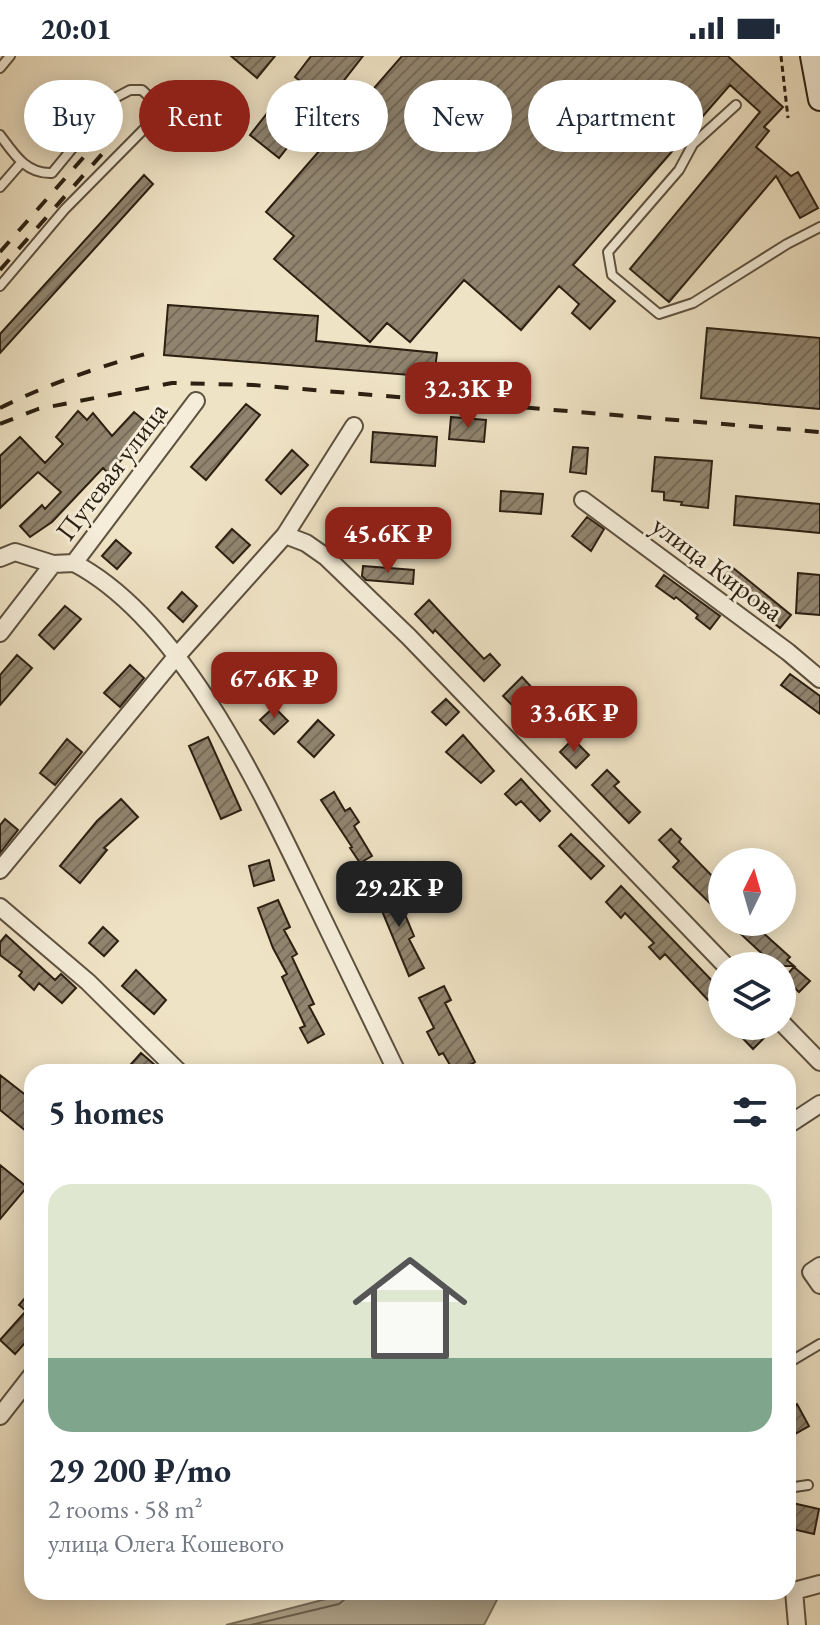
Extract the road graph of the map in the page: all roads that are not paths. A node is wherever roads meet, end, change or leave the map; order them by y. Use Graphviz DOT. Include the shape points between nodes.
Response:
graph roads {
  1 [pos="10,56"];
  2 [pos="812,56"];
  3 [pos="0,68"];
  4 [pos="820,99"];
  5 [pos="736,105"];
  6 [pos="0,135"];
  7 [pos="21,163"];
  8 [pos="0,187"];
  9 [pos="820,227"];
  10 [pos="0,286"];
  11 [pos="196,401"];
  12 [pos="354,426"];
  13 [pos="583,500"];
  14 [pos="285,535"];
  15 [pos="0,558"];
  16 [pos="74,563"];
  17 [pos="53,564"];
  18 [pos="0,633"];
  19 [pos="175,658"];
  20 [pos="820,679"];
  21 [pos="0,870"];
  22 [pos="0,907"];
  23 [pos="713,952"];
  24 [pos="796,1037"];
  25 [pos="820,1062"];
  26 [pos="171,1064"];
  27 [pos="393,1064"];
  28 [pos="820,1104"];
  29 [pos="796,1120"];
  30 [pos="820,1266"];
  31 [pos="820,1285"];
  32 [pos="820,1344"];
  33 [pos="796,1358"];
  34 [pos="24,1385"];
  35 [pos="0,1416"];
  36 [pos="808,1485"];
  37 [pos="796,1487"];
  38 [pos="820,1584"];
  39 [pos="796,1587"];
  40 [pos="793,1600"];
  41 [pos="797,1625"];
  1 -- 3 [label="lane"];
  2 -- 4 [label="main road"];
  5 -- 9 [label="lane" via="693,144 679,170 608,252 612,275 659,314 693,303"];
  6 -- 7 [label="lane"];
  7 -- 8 [label="lane"];
  7 -- 10 [label="lane" via="52,173 113,99 130,90 142,90 156,103 150,123 65,209"];
  11 -- 16 [label="street, Путевая улица"];
  12 -- 14 [label="street"];
  13 -- 20 [label="street, улица Кирова"];
  14 -- 19 [label="street"];
  14 -- 23 [label="street" via="326,557 409,637"];
  15 -- 17 [label="street" via="15,552"];
  16 -- 17 [label="street, Путевая улица"];
  16 -- 19 [label="street" via="133,607"];
  17 -- 18 [label="street, Путевая улица"];
  19 -- 21 [label="street"];
  19 -- 27 [label="street" via="224,723 244,760"];
  22 -- 26 [label="street" via="88,982"];
  24 -- 25 [label="street"];
  28 -- 29 [label="street"];
  30 -- 31 [label="street" via="811,1272"];
  32 -- 33 [label="lane"];
  34 -- 35 [label="street"];
  36 -- 37 [label="lane"];
  38 -- 39 [label="street"];
  40 -- 41 [label="street"];
}
